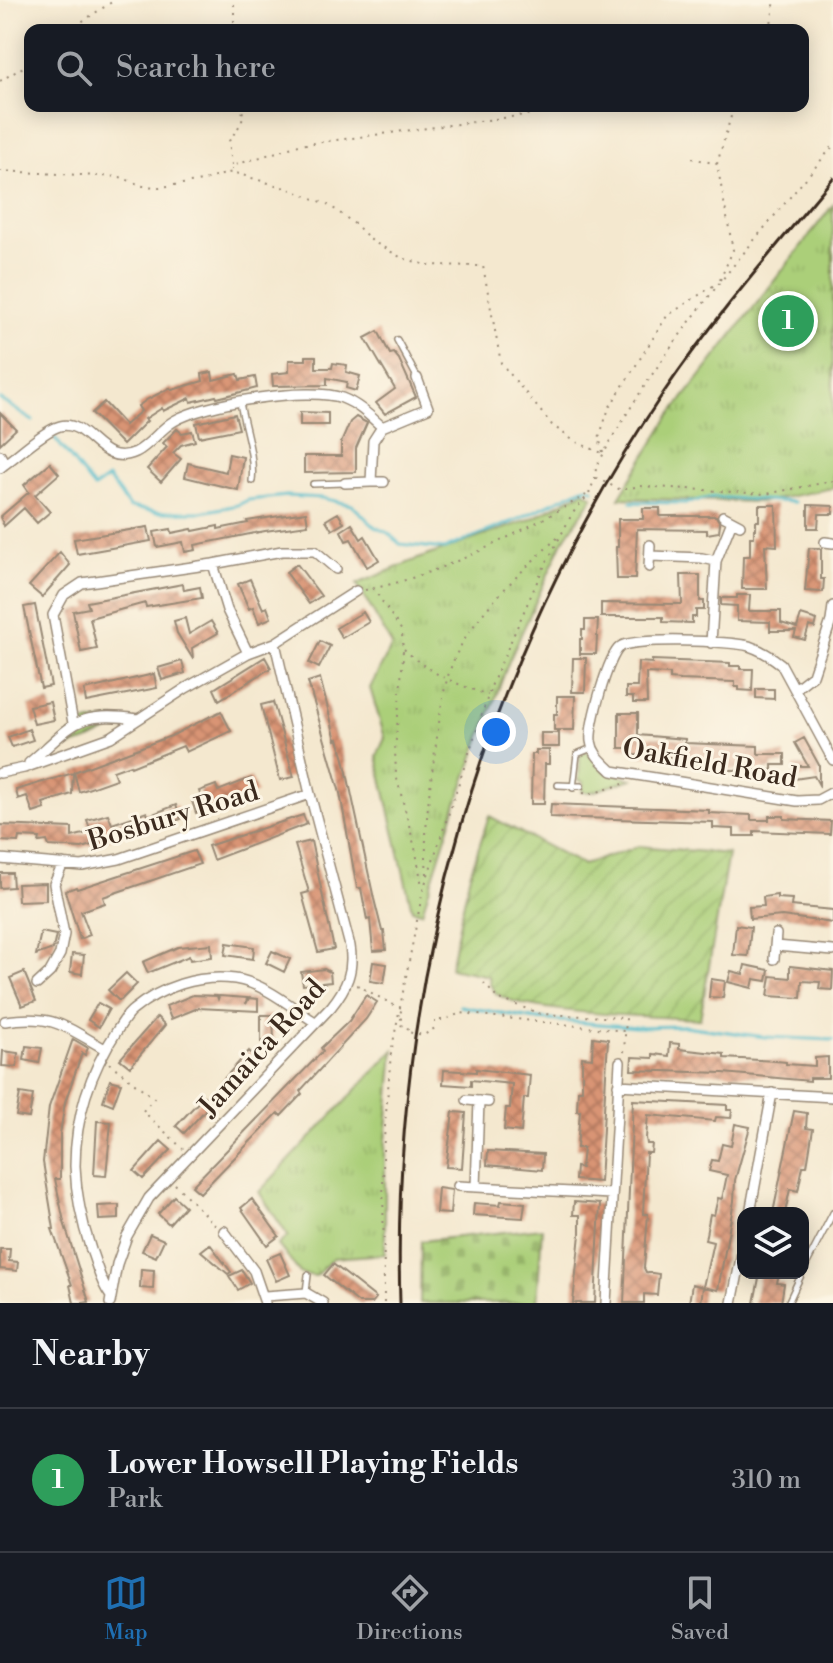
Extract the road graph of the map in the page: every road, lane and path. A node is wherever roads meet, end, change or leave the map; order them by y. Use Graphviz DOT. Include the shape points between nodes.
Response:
graph roads {
  1 [pos="115,0"];
  2 [pos="234,0"];
  3 [pos="775,0"];
  4 [pos="78,24"];
  5 [pos="234,24"];
  6 [pos="771,24"];
  7 [pos="24,67"];
  8 [pos="0,81"];
  9 [pos="243,112"];
  10 [pos="548,112"];
  11 [pos="732,112"];
  12 [pos="833,146"];
  13 [pos="692,158"];
  14 [pos="717,164"];
  15 [pos="232,166"];
  16 [pos="0,171"];
  17 [pos="232,172"];
  18 [pos="719,283"];
  19 [pos="397,340"];
  20 [pos="417,378"];
  21 [pos="240,402"];
  22 [pos="382,427"];
  23 [pos="603,453"];
  24 [pos="2,462"];
  25 [pos="595,478"];
  26 [pos="252,481"];
  27 [pos="833,481"];
  28 [pos="371,482"];
  29 [pos="384,482"];
  30 [pos="345,483"];
  31 [pos="313,484"];
  32 [pos="589,494"];
  33 [pos="732,521"];
  34 [pos="561,534"];
  35 [pos="650,545"];
  36 [pos="651,556"];
  37 [pos="716,561"];
  38 [pos="213,564"];
  39 [pos="649,567"];
  40 [pos="336,569"];
  41 [pos="373,588"];
  42 [pos="356,591"];
  43 [pos="833,606"];
  44 [pos="275,643"];
  45 [pos="711,643"];
  46 [pos="403,648"];
  47 [pos="248,653"];
  48 [pos="445,680"];
  49 [pos="795,689"];
  50 [pos="488,695"];
  51 [pos="138,719"];
  52 [pos="73,723"];
  53 [pos="593,748"];
  54 [pos="833,760"];
  55 [pos="24,768"];
  56 [pos="0,773"];
  57 [pos="644,777"];
  58 [pos="558,785"];
  59 [pos="573,786"];
  60 [pos="581,786"];
  61 [pos="833,792"];
  62 [pos="310,794"];
  63 [pos="0,859"];
  64 [pos="63,864"];
  65 [pos="427,877"];
  66 [pos="423,890"];
  67 [pos="776,934"];
  68 [pos="776,946"];
  69 [pos="833,951"];
  70 [pos="774,959"];
  71 [pos="349,981"];
  72 [pos="484,983"];
  73 [pos="37,984"];
  74 [pos="399,1010"];
  75 [pos="5,1021"];
  76 [pos="315,1022"];
  77 [pos="625,1027"];
  78 [pos="103,1053"];
  79 [pos="620,1062"];
  80 [pos="618,1085"];
  81 [pos="772,1093"];
  82 [pos="833,1097"];
  83 [pos="467,1100"];
  84 [pos="190,1155"];
  85 [pos="168,1178"];
  86 [pos="458,1186"];
  87 [pos="476,1187"];
  88 [pos="611,1194"];
  89 [pos="751,1207"];
  90 [pos="833,1213"];
  91 [pos="224,1231"];
  92 [pos="809,1259"];
  93 [pos="308,1275"];
  94 [pos="737,1278"];
  95 [pos="799,1279"];
  96 [pos="306,1293"];
  97 [pos="110,1299"];
  98 [pos="265,1300"];
  99 [pos="323,1303"];
  100 [pos="384,1303"];
  101 [pos="606,1303"];
  102 [pos="732,1303"];
  103 [pos="788,1303"];
  1 -- 4 [label="path"];
  2 -- 5 [label="path"];
  3 -- 6 [label="path"];
  7 -- 8 [label="path"];
  9 -- 15 [label="path" via="229,141"];
  10 -- 15 [label="path" via="299,145"];
  11 -- 14 [label="path"];
  12 -- 18 [label="path"];
  13 -- 14 [label="path"];
  14 -- 18 [label="path" via="733,250"];
  15 -- 17 [label="path"];
  16 -- 17 [label="path" via="120,177 160,187"];
  17 -- 23 [label="path" via="329,205 402,258 427,265 483,266 501,363 552,425"];
  18 -- 23 [label="path" via="626,410"];
  18 -- 23 [label="path" via="667,316 609,408 599,438"];
  19 -- 20 [label="lane"];
  20 -- 22 [label="street" via="428,408"];
  21 -- 22 [label="street" via="341,397"];
  21 -- 24 [label="street" via="185,415 137,452 118,456 104,451 76,427 63,425"];
  21 -- 26 [label="lane" via="254,462"];
  22 -- 28 [label="street" via="373,441"];
  23 -- 25 [label="path"];
  25 -- 27 [label="path" via="621,490 766,494"];
  25 -- 32 [label="path"];
  28 -- 29 [label="street"];
  28 -- 30 [label="street"];
  30 -- 31 [label="lane"];
  32 -- 34 [label="path"];
  32 -- 41 [label="path" via="517,534"];
  33 -- 37 [label="street"];
  34 -- 48 [label="path" via="491,605 460,647"];
  34 -- 50 [label="path"];
  35 -- 36 [label="street"];
  36 -- 37 [label="street"];
  36 -- 39 [label="street"];
  37 -- 45 [label="street"];
  38 -- 40 [label="street" via="282,551 315,551"];
  38 -- 47 [label="street"];
  38 -- 52 [label="street" via="82,583 64,595 53,615"];
  41 -- 42 [label="path"];
  41 -- 46 [label="path" via="402,631"];
  42 -- 44 [label="street"];
  43 -- 49 [label="street" via="813,675"];
  44 -- 47 [label="street"];
  44 -- 62 [label="street, Jamaica Road"];
  45 -- 49 [label="street, Oakfield Road" via="746,645 769,654"];
  45 -- 53 [label="street, Oakfield Road" via="644,640 617,649 594,719"];
  46 -- 48 [label="path"];
  46 -- 66 [label="path" via="396,775"];
  47 -- 51 [label="street"];
  48 -- 50 [label="path"];
  48 -- 65 [label="path" via="429,793"];
  49 -- 54 [label="street, Oakfield Road"];
  50 -- 65 [label="path"];
  51 -- 52 [label="street" via="96,715"];
  51 -- 55 [label="street" via="111,737"];
  52 -- 55 [label="street"];
  53 -- 57 [label="street, Oakfield Road" via="612,771"];
  53 -- 59 [label="lane" via="577,754"];
  55 -- 56 [label="street"];
  57 -- 59 [label="path" via="591,794 578,793"];
  57 -- 61 [label="street, Oakfield Road" via="797,801 818,800"];
  58 -- 59 [label="lane"];
  59 -- 60 [label="lane"];
  62 -- 64 [label="street, Bosbury Road" via="119,859"];
  62 -- 71 [label="street, Jamaica Road" via="350,946"];
  63 -- 64 [label="street, Bosbury Road"];
  64 -- 73 [label="street" via="54,884 64,934 60,954"];
  65 -- 66 [label="path"];
  66 -- 74 [label="path"];
  67 -- 68 [label="street"];
  68 -- 69 [label="street"];
  68 -- 70 [label="street"];
  71 -- 74 [label="path"];
  71 -- 76 [label="street, Jamaica Road"];
  72 -- 77 [label="path" via="497,998 541,1014 626,1018"];
  74 -- 77 [label="path" via="400,1025 424,1035 435,1028 435,1020 461,1013"];
  74 -- 100 [label="path" via="383,1151"];
  75 -- 78 [label="street" via="57,1021"];
  76 -- 78 [label="street" via="265,990 238,979 211,978 172,986 130,1011"];
  76 -- 84 [label="street, Jamaica Road"];
  77 -- 79 [label="path"];
  78 -- 84 [label="path" via="154,1098 143,1111"];
  78 -- 97 [label="street" via="83,1105 75,1165 85,1232"];
  79 -- 80 [label="street"];
  80 -- 81 [label="street"];
  80 -- 88 [label="street"];
  81 -- 82 [label="street"];
  81 -- 89 [label="street"];
  83 -- 87 [label="street" via="483,1102"];
  84 -- 85 [label="street, Jamaica Road"];
  85 -- 91 [label="path"];
  85 -- 97 [label="street, Jamaica Road" via="127,1236"];
  86 -- 87 [label="street"];
  87 -- 88 [label="street"];
  88 -- 101 [label="street"];
  90 -- 92 [label="lane"];
  91 -- 98 [label="street" via="254,1271"];
  93 -- 96 [label="lane"];
  94 -- 102 [label="street"];
  95 -- 103 [label="lane"];
  96 -- 98 [label="street"];
  96 -- 99 [label="street"];
}
